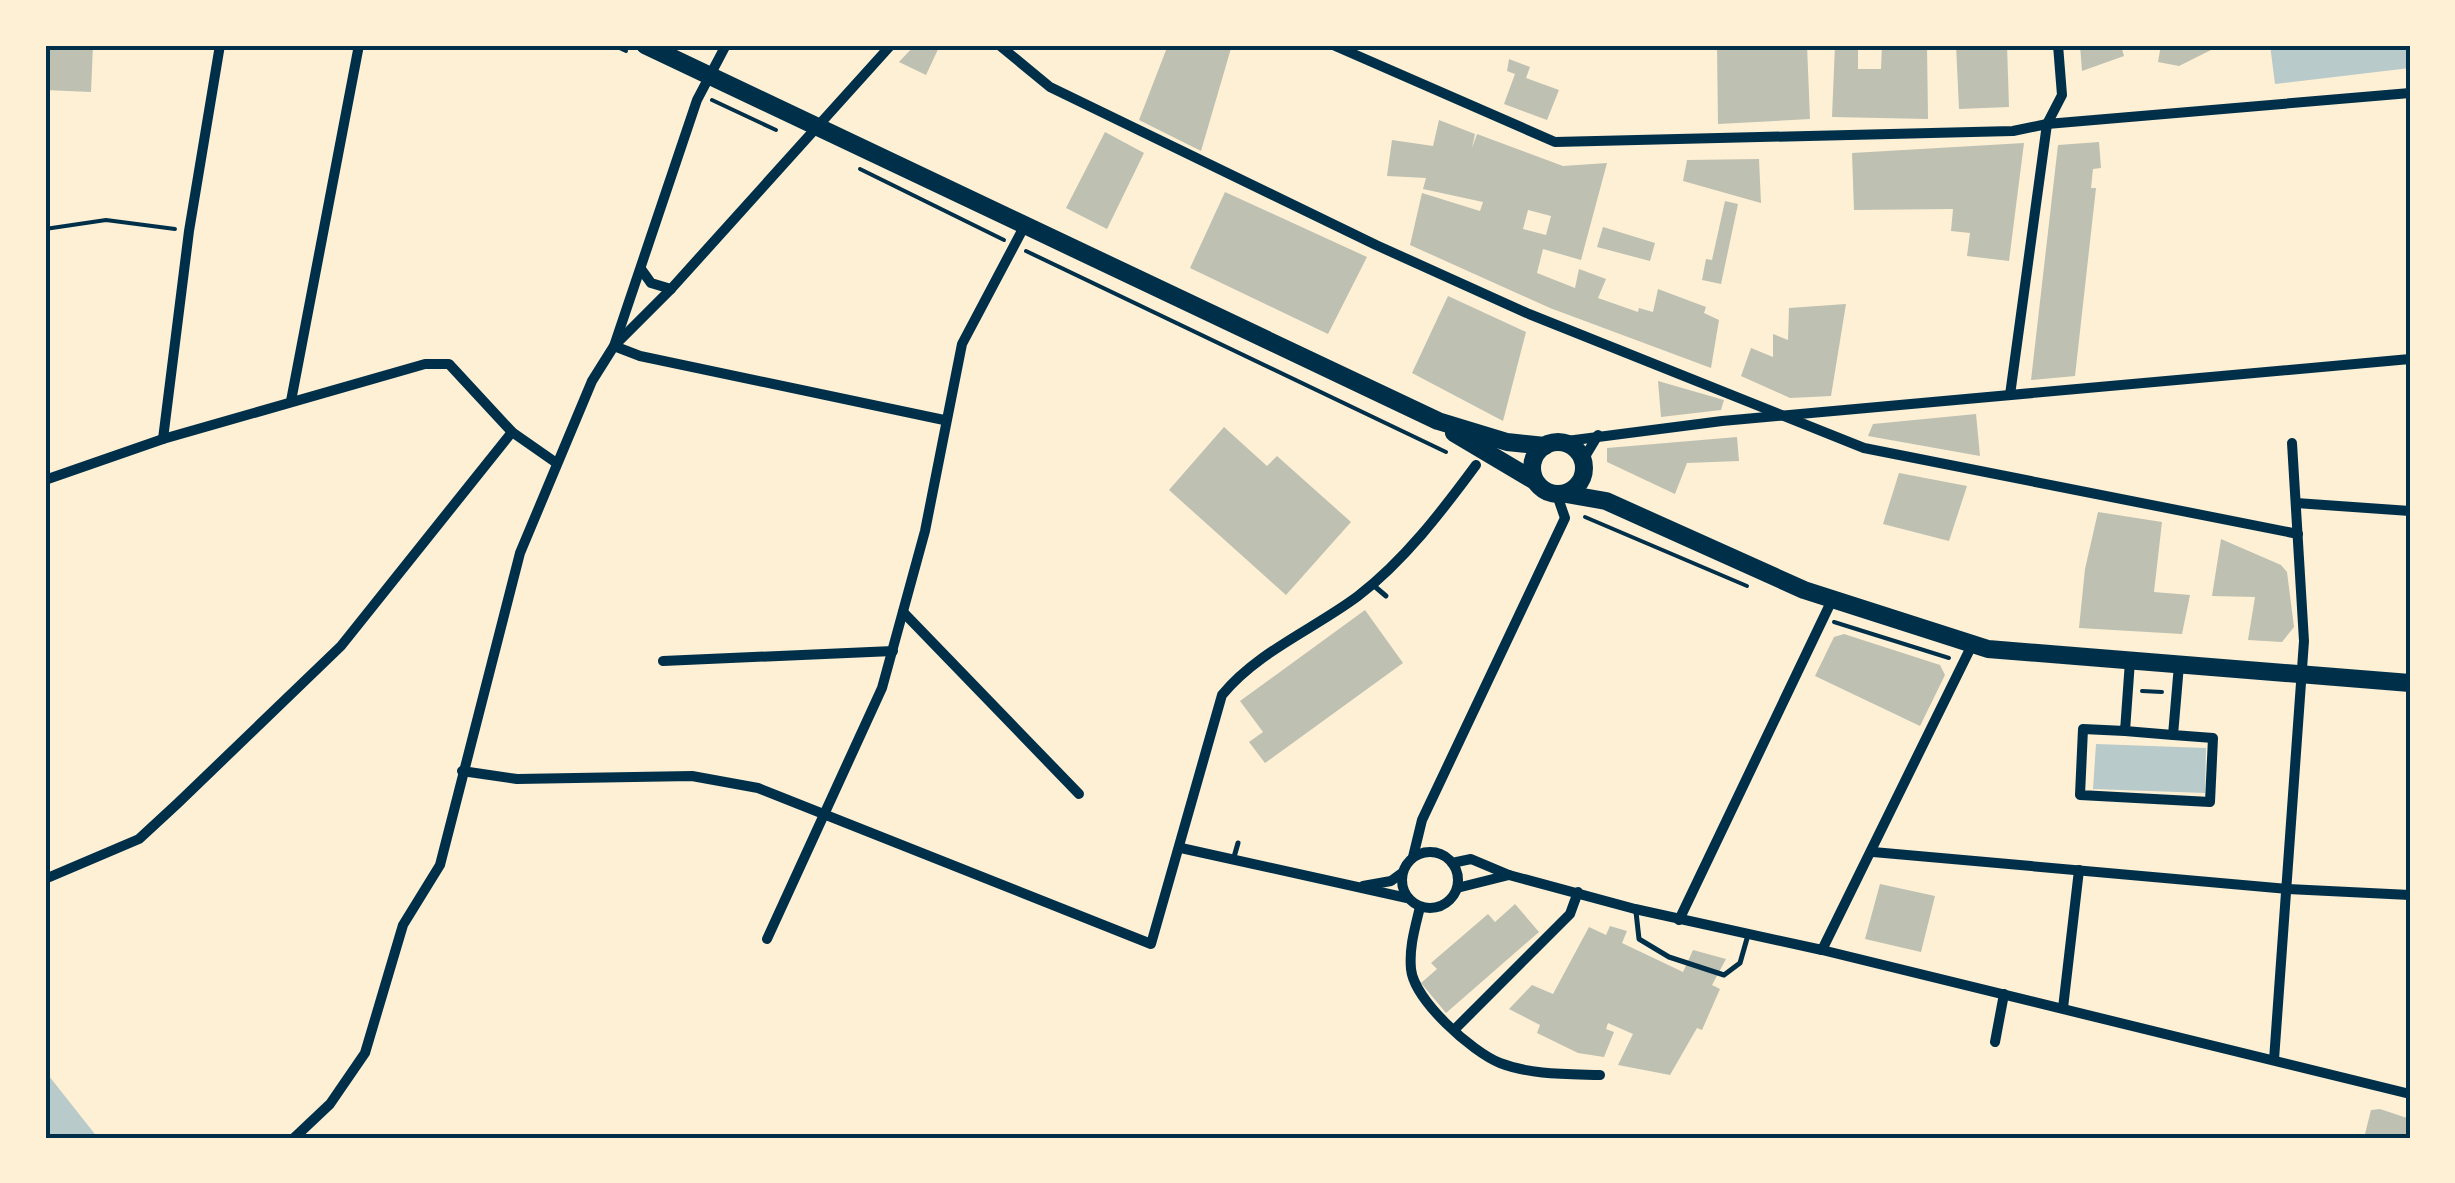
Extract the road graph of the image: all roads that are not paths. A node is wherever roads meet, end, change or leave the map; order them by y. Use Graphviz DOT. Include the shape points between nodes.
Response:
graph roads {
  1 [pos="220,45"];
  2 [pos="358,45"];
  3 [pos="645,45"];
  4 [pos="726,45"];
  5 [pos="892,45"];
  6 [pos="999,45"];
  7 [pos="1333,45"];
  8 [pos="2058,45"];
  9 [pos="708,74"];
  10 [pos="2410,93"];
  11 [pos="2047,124"];
  12 [pos="817,125"];
  13 [pos="1025,224"];
  14 [pos="641,269"];
  15 [pos="671,289"];
  16 [pos="614,346"];
  17 [pos="2410,359"];
  18 [pos="2010,396"];
  19 [pos="291,401"];
  20 [pos="1784,416"];
  21 [pos="944,420"];
  22 [pos="1438,421"];
  23 [pos="512,432"];
  24 [pos="1598,434"];
  25 [pos="1458,436"];
  26 [pos="163,439"];
  27 [pos="2292,443"];
  28 [pos="1552,444"];
  29 [pos="556,462"];
  30 [pos="1583,464"];
  31 [pos="1476,465"];
  32 [pos="1509,466"];
  33 [pos="45,480"];
  34 [pos="1535,481"];
  35 [pos="1561,494"];
  36 [pos="2296,503"];
  37 [pos="1605,509"];
  38 [pos="2410,511"];
  39 [pos="2298,534"];
  40 [pos="1372,584"];
  41 [pos="1386,596"];
  42 [pos="1832,600"];
  43 [pos="903,612"];
  44 [pos="1972,646"];
  45 [pos="893,651"];
  46 [pos="2130,660"];
  47 [pos="663,661"];
  48 [pos="2180,666"];
  49 [pos="2302,675"];
  50 [pos="2410,683"];
  51 [pos="2125,732"];
  52 [pos="2173,736"];
  53 [pos="462,771"];
  54 [pos="1079,794"];
  55 [pos="823,811"];
  56 [pos="1238,843"];
  57 [pos="1181,848"];
  58 [pos="1873,852"];
  59 [pos="1413,857"];
  60 [pos="1234,858"];
  61 [pos="1452,863"];
  62 [pos="2079,870"];
  63 [pos="1402,873"];
  64 [pos="1509,875"];
  65 [pos="45,879"];
  66 [pos="1362,886"];
  67 [pos="1457,888"];
  68 [pos="2288,889"];
  69 [pos="1578,892"];
  70 [pos="2410,895"];
  71 [pos="1407,898"];
  72 [pos="1420,907"];
  73 [pos="1635,909"];
  74 [pos="1679,920"];
  75 [pos="1748,934"];
  76 [pos="767,939"];
  77 [pos="1822,950"];
  78 [pos="2004,994"];
  79 [pos="2063,1008"];
  80 [pos="1454,1029"];
  81 [pos="1996,1042"];
  82 [pos="2274,1060"];
  83 [pos="1600,1075"];
  84 [pos="2410,1094"];
  85 [pos="294,1138"];
  1 -- 26 [label="street"];
  2 -- 19 [label="street"];
  3 -- 9 [label="main road"];
  4 -- 9 [label="street"];
  5 -- 12 [label="street"];
  6 -- 20 [label="street" via="1050,88 1376,245"];
  7 -- 11 [label="street" via="1555,142 2013,131"];
  8 -- 11 [label="street" via="2062,95"];
  9 -- 12 [label="main road"];
  9 -- 14 [label="street"];
  10 -- 11 [label="street"];
  11 -- 18 [label="street"];
  12 -- 13 [label="main road"];
  12 -- 15 [label="street"];
  13 -- 21 [label="street" via="962,344"];
  13 -- 22 [label="main road"];
  14 -- 15 [label="street" via="651,282"];
  14 -- 16 [label="street"];
  15 -- 16 [label="street"];
  16 -- 21 [label="street"];
  16 -- 29 [label="street"];
  17 -- 18 [label="street"];
  18 -- 20 [label="street"];
  19 -- 23 [label="street" via="425,364 449,364"];
  19 -- 26 [label="street"];
  20 -- 24 [label="street"];
  20 -- 39 [label="street" via="1879,453"];
  21 -- 43 [label="street"];
  22 -- 25 [label="main road"];
  22 -- 28 [label="main road" via="1507,442"];
  23 -- 29 [label="street"];
  23 -- 65 [label="street" via="340,646 178,803 139,839"];
  24 -- 28 [label="street"];
  24 -- 30 [label="street"];
  25 -- 31 [label="street"];
  25 -- 32 [label="main road"];
  26 -- 33 [label="street"];
  27 -- 36 [label="street"];
  28 -- 30 [label="main road" via="1574,448"];
  28 -- 34 [label="main road" via="1532,464"];
  29 -- 53 [label="street" via="520,553"];
  30 -- 35 [label="main road" via="1580,483"];
  30 -- 37 [label="main road"];
  31 -- 32 [label="street"];
  31 -- 40 [label="street"];
  32 -- 34 [label="main road"];
  34 -- 35 [label="main road"];
  35 -- 37 [label="main road"];
  35 -- 59 [label="street" via="1565,518 1422,820"];
  36 -- 38 [label="street"];
  36 -- 39 [label="street"];
  37 -- 42 [label="main road"];
  39 -- 49 [label="street"];
  40 -- 41 [label="lane"];
  40 -- 57 [label="street" via="1244,672 1222,695"];
  42 -- 44 [label="main road"];
  42 -- 74 [label="street"];
  43 -- 45 [label="street"];
  43 -- 54 [label="street"];
  44 -- 46 [label="main road"];
  44 -- 58 [label="street"];
  45 -- 47 [label="street"];
  45 -- 55 [label="street"];
  46 -- 48 [label="main road"];
  46 -- 51 [label="street"];
  48 -- 49 [label="main road"];
  48 -- 52 [label="street"];
  49 -- 50 [label="main road"];
  49 -- 68 [label="street"];
  51 -- 52 [label="street"];
  51 -- 52 [label="street" via="2082,729 2080,795 2210,802 2212,738"];
  53 -- 55 [label="street" via="517,779 692,776 758,788"];
  53 -- 85 [label="street" via="440,864 402,925 365,1053 330,1104"];
  55 -- 57 [label="street" via="1151,944"];
  55 -- 76 [label="street"];
  56 -- 60 [label="lane"];
  57 -- 60 [label="street"];
  58 -- 62 [label="street"];
  58 -- 77 [label="street"];
  59 -- 61 [label="street" via="1430,852"];
  59 -- 63 [label="street"];
  60 -- 66 [label="street"];
  61 -- 64 [label="street" via="1470,858"];
  61 -- 67 [label="street"];
  62 -- 68 [label="street"];
  62 -- 79 [label="street"];
  63 -- 66 [label="street"];
  63 -- 71 [label="street"];
  64 -- 67 [label="street"];
  64 -- 69 [label="street"];
  66 -- 71 [label="street"];
  67 -- 72 [label="street" via="1446,903"];
  68 -- 70 [label="street"];
  68 -- 82 [label="street"];
  69 -- 73 [label="street"];
  69 -- 80 [label="street" via="1570,914"];
  71 -- 72 [label="street"];
  72 -- 80 [label="street" via="1411,974 1426,1004"];
  73 -- 74 [label="street"];
  73 -- 75 [label="lane" via="1639,938 1669,957 1724,975 1740,963"];
  74 -- 75 [label="street"];
  75 -- 77 [label="street"];
  77 -- 78 [label="street"];
  78 -- 79 [label="street"];
  78 -- 81 [label="street"];
  79 -- 82 [label="street"];
  80 -- 83 [label="street" via="1498,1062"];
  82 -- 84 [label="street"];
}
